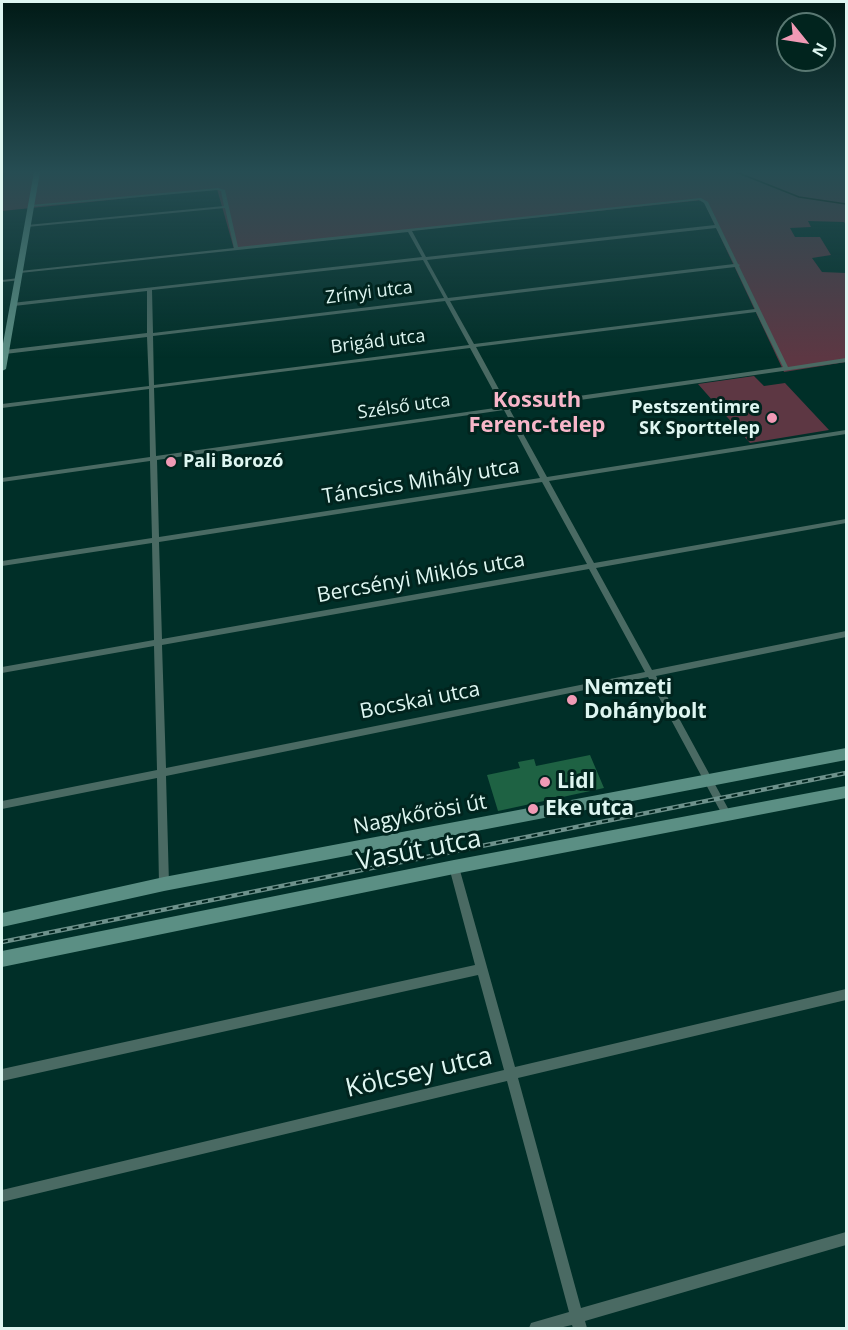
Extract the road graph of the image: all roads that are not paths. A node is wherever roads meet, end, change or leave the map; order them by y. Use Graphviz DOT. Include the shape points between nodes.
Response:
graph roads {
  1 [pos="26,234"];
  2 [pos="233,234"];
  3 [pos="370,234"];
  4 [pos="411,234"];
  5 [pos="647,234"];
  6 [pos="722,234"];
  7 [pos="237,248"];
  8 [pos="426,259"];
  9 [pos="738,265"];
  10 [pos="20,275"];
  11 [pos="2,280"];
  12 [pos="149,289"];
  13 [pos="447,299"];
  14 [pos="14,304"];
  15 [pos="758,310"];
  16 [pos="152,334"];
  17 [pos="473,345"];
  18 [pos="5,352"];
  19 [pos="846,360"];
  20 [pos="2,366"];
  21 [pos="786,368"];
  22 [pos="153,386"];
  23 [pos="2,406"];
  24 [pos="505,408"];
  25 [pos="846,432"];
  26 [pos="154,458"];
  27 [pos="545,479"];
  28 [pos="2,480"];
  29 [pos="846,521"];
  30 [pos="156,540"];
  31 [pos="2,564"];
  32 [pos="592,566"];
  33 [pos="846,634"];
  34 [pos="159,642"];
  35 [pos="2,670"];
  36 [pos="652,673"];
  37 [pos="846,754"];
  38 [pos="163,770"];
  39 [pos="710,781"];
  40 [pos="846,792"];
  41 [pos="2,805"];
  42 [pos="728,815"];
  43 [pos="454,867"];
  44 [pos="164,884"];
  45 [pos="2,920"];
  46 [pos="2,960"];
  47 [pos="480,969"];
  48 [pos="846,994"];
  49 [pos="2,1075"];
  50 [pos="509,1075"];
  51 [pos="2,1196"];
  52 [pos="846,1239"];
  53 [pos="579,1322"];
  54 [pos="536,1329"];
  1 -- 10 [label="street"];
  2 -- 7 [label="street"];
  3 -- 7 [label="street"];
  4 -- 8 [label="street"];
  5 -- 8 [label="street"];
  6 -- 9 [label="street"];
  7 -- 10 [label="street"];
  8 -- 12 [label="street"];
  8 -- 13 [label="street"];
  9 -- 13 [label="street, Zrínyi utca"];
  9 -- 15 [label="street"];
  10 -- 11 [label="street"];
  10 -- 14 [label="street"];
  12 -- 14 [label="street"];
  12 -- 16 [label="street"];
  13 -- 16 [label="street, Zrínyi utca"];
  13 -- 17 [label="street"];
  14 -- 18 [label="street"];
  15 -- 17 [label="street, Brigád utca"];
  15 -- 21 [label="street"];
  16 -- 18 [label="street, Zrínyi utca"];
  16 -- 22 [label="street"];
  17 -- 22 [label="street, Brigád utca"];
  17 -- 24 [label="street"];
  18 -- 20 [label="street"];
  19 -- 21 [label="street, Szélső utca"];
  21 -- 24 [label="street, Szélső utca"];
  22 -- 23 [label="street, Brigád utca"];
  22 -- 26 [label="street"];
  24 -- 26 [label="street, Szélső utca"];
  24 -- 27 [label="street"];
  25 -- 27 [label="street, Táncsics Mihály utca"];
  26 -- 28 [label="street, Szélső utca"];
  26 -- 30 [label="street"];
  27 -- 30 [label="street, Táncsics Mihály utca"];
  27 -- 32 [label="street"];
  29 -- 32 [label="street, Bercsényi Miklós utca"];
  30 -- 31 [label="street, Táncsics Mihály utca"];
  30 -- 34 [label="street"];
  32 -- 34 [label="street, Bercsényi Miklós utca"];
  32 -- 36 [label="street"];
  33 -- 36 [label="street, Bocskai utca"];
  34 -- 35 [label="street, Bercsényi Miklós utca"];
  34 -- 38 [label="street"];
  36 -- 38 [label="street, Bocskai utca"];
  36 -- 39 [label="street"];
  37 -- 39 [label="street, Nagykőrösi út"];
  38 -- 41 [label="street, Bocskai utca"];
  38 -- 44 [label="street"];
  39 -- 42 [label="street"];
  39 -- 44 [label="street, Nagykőrösi út"];
  40 -- 42 [label="street, Vasút utca"];
  42 -- 43 [label="street, Vasút utca"];
  43 -- 46 [label="street, Vasút utca"];
  43 -- 47 [label="street"];
  44 -- 45 [label="street, Nagykőrösi út"];
  47 -- 49 [label="street"];
  47 -- 50 [label="street"];
  48 -- 50 [label="street, Kölcsey utca"];
  50 -- 51 [label="street, Kölcsey utca"];
  50 -- 53 [label="street"];
  52 -- 53 [label="street"];
  53 -- 54 [label="street"];
}
